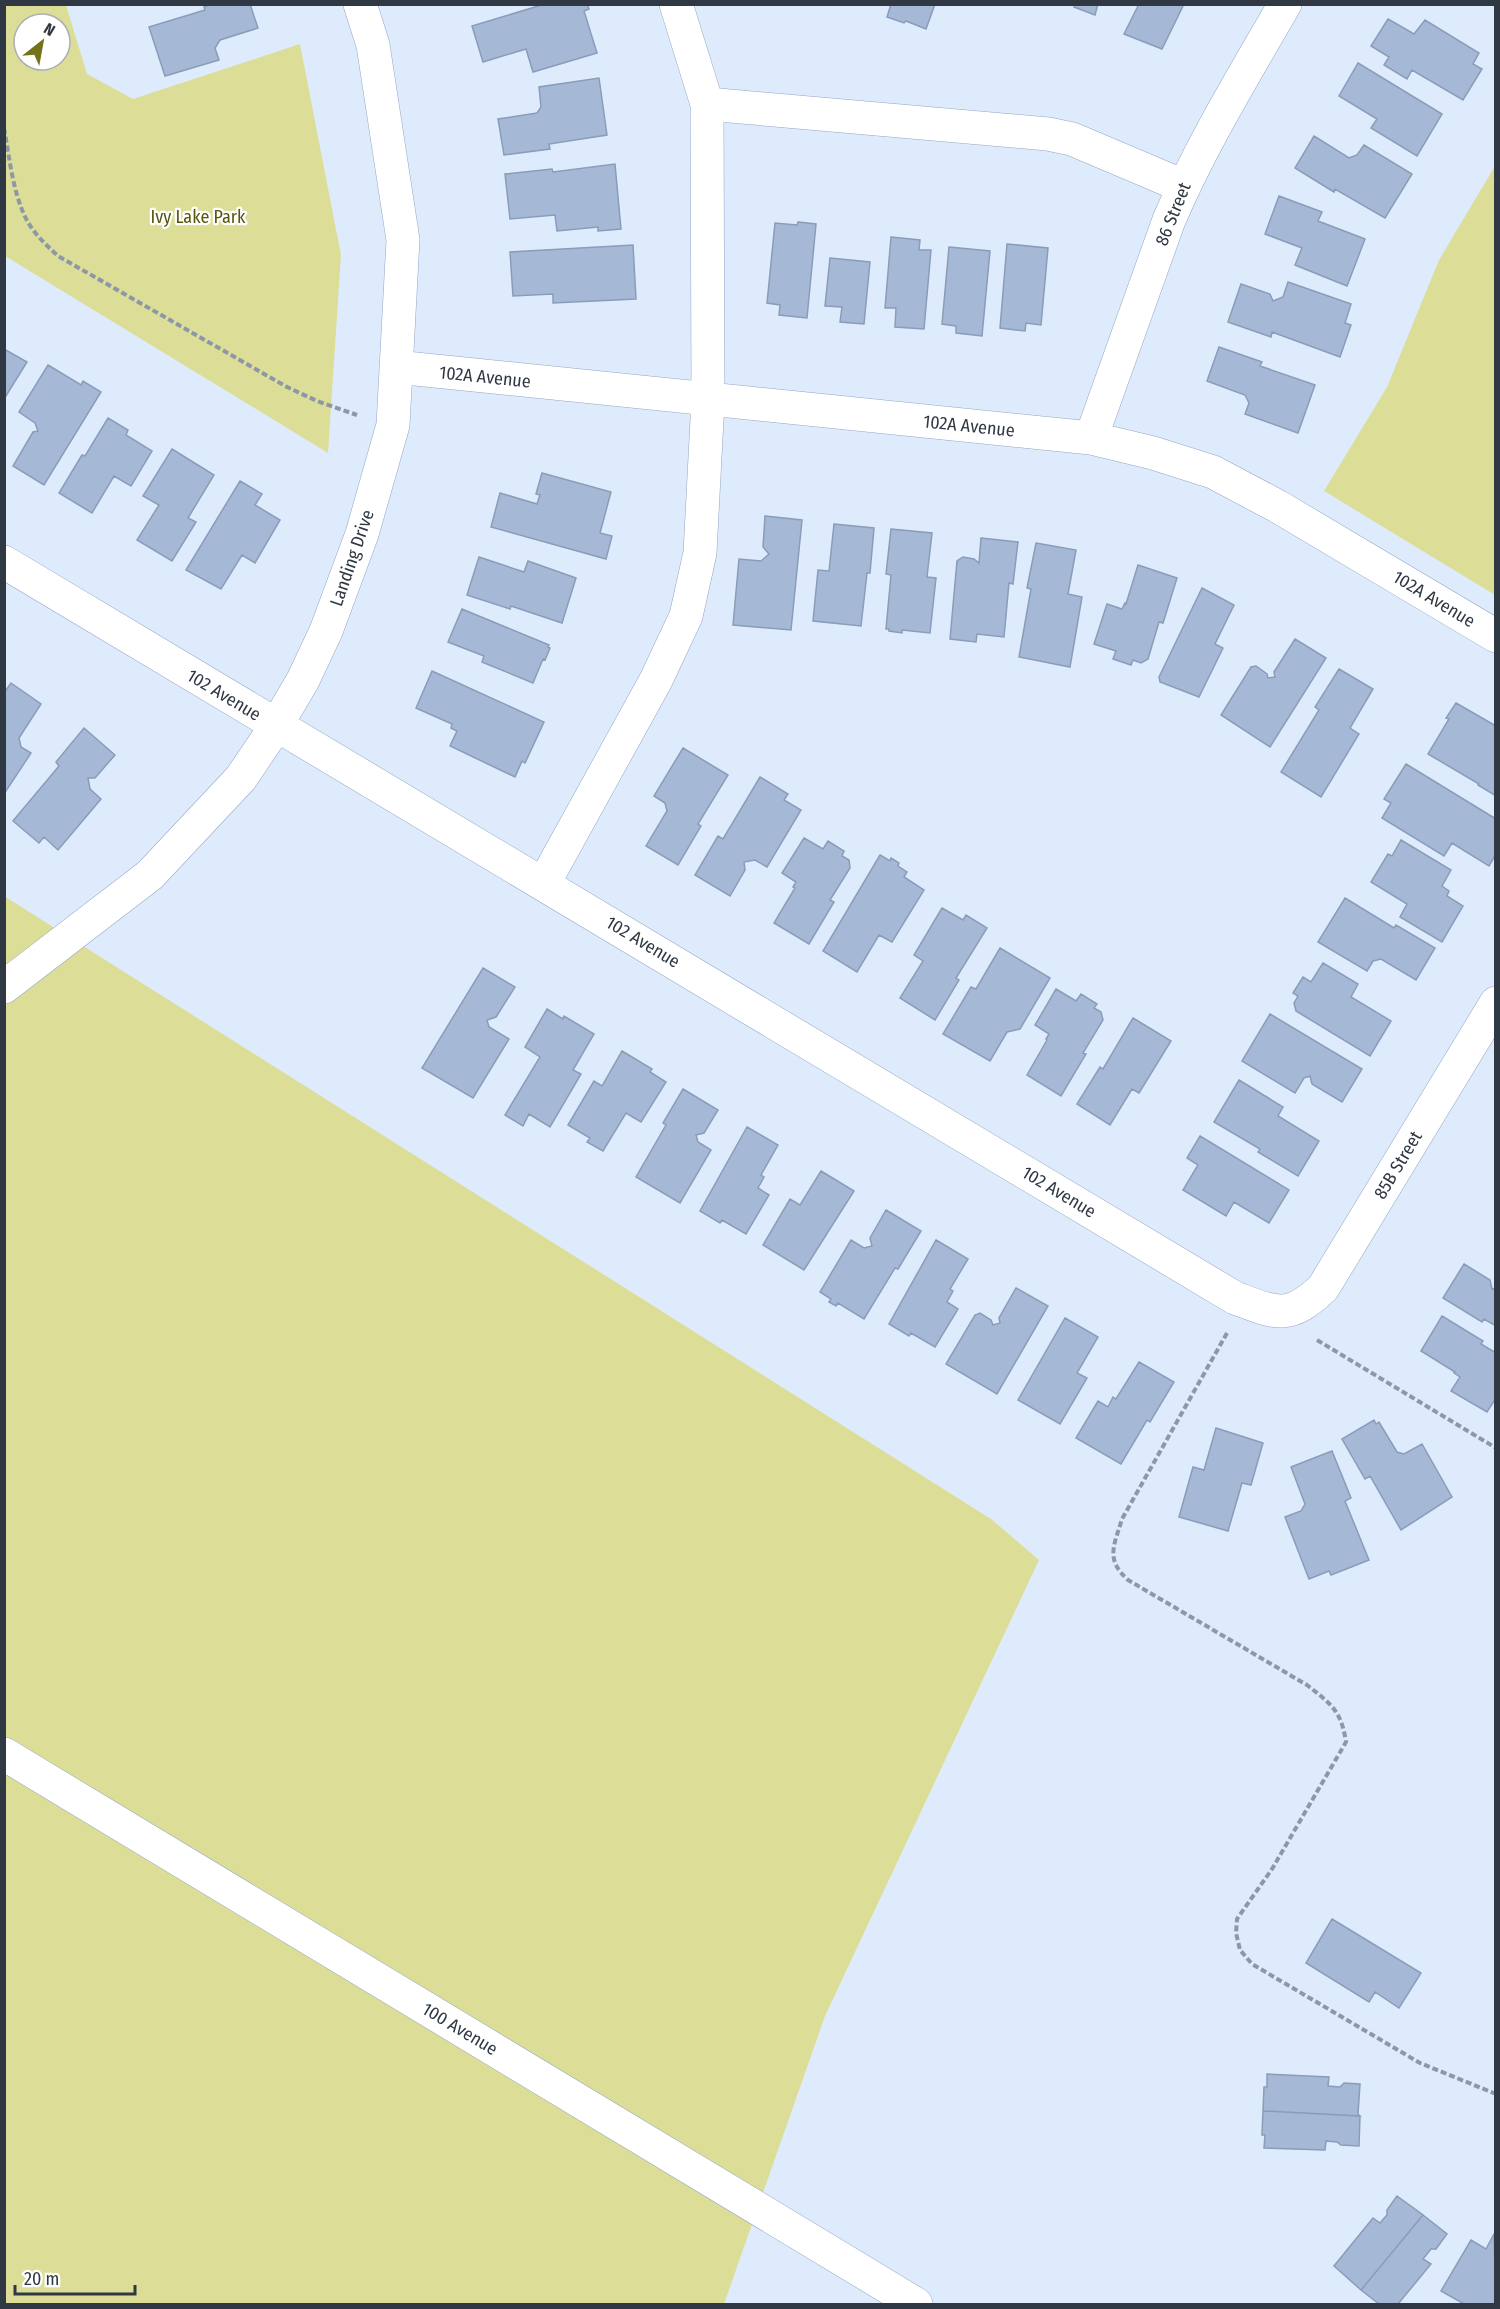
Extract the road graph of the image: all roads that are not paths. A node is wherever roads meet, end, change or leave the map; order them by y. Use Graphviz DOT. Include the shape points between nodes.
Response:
graph roads {
  1 [pos="360,4"];
  2 [pos="676,4"];
  3 [pos="1285,4"];
  4 [pos="707,104"];
  5 [pos="1183,186"];
  6 [pos="396,368"];
  7 [pos="708,399"];
  8 [pos="1091,438"];
  9 [pos="4,562"];
  10 [pos="1496,636"];
  11 [pos="276,726"];
  12 [pos="544,884"];
  13 [pos="4,987"];
  14 [pos="1496,1003"];
  15 [pos="1285,1313"];
  16 [pos="4,1754"];
  17 [pos="916,2304"];
  1 -- 6 [label="street, Landing Drive" via="373,45 403,240"];
  2 -- 4 [label="street"];
  3 -- 5 [label="street, 86 Street"];
  4 -- 5 [label="street" via="1048,134 1072,139"];
  4 -- 7 [label="street"];
  5 -- 8 [label="street, 86 Street"];
  6 -- 7 [label="street, 102A Avenue"];
  6 -- 11 [label="street, Landing Drive" via="393,425 362,534 326,631"];
  7 -- 8 [label="street, 102A Avenue"];
  7 -- 12 [label="street" via="700,553 687,616 657,680"];
  8 -- 10 [label="street, 102A Avenue" via="1213,472"];
  9 -- 11 [label="street, 102 Avenue"];
  11 -- 12 [label="street, 102 Avenue"];
  11 -- 13 [label="street, Landing Drive" via="241,778 150,875"];
  12 -- 15 [label="street, 102 Avenue" via="1235,1298"];
  14 -- 15 [label="street, 85B Street" via="1323,1288 1306,1304"];
  16 -- 17 [label="street, 100 Avenue"];
}
